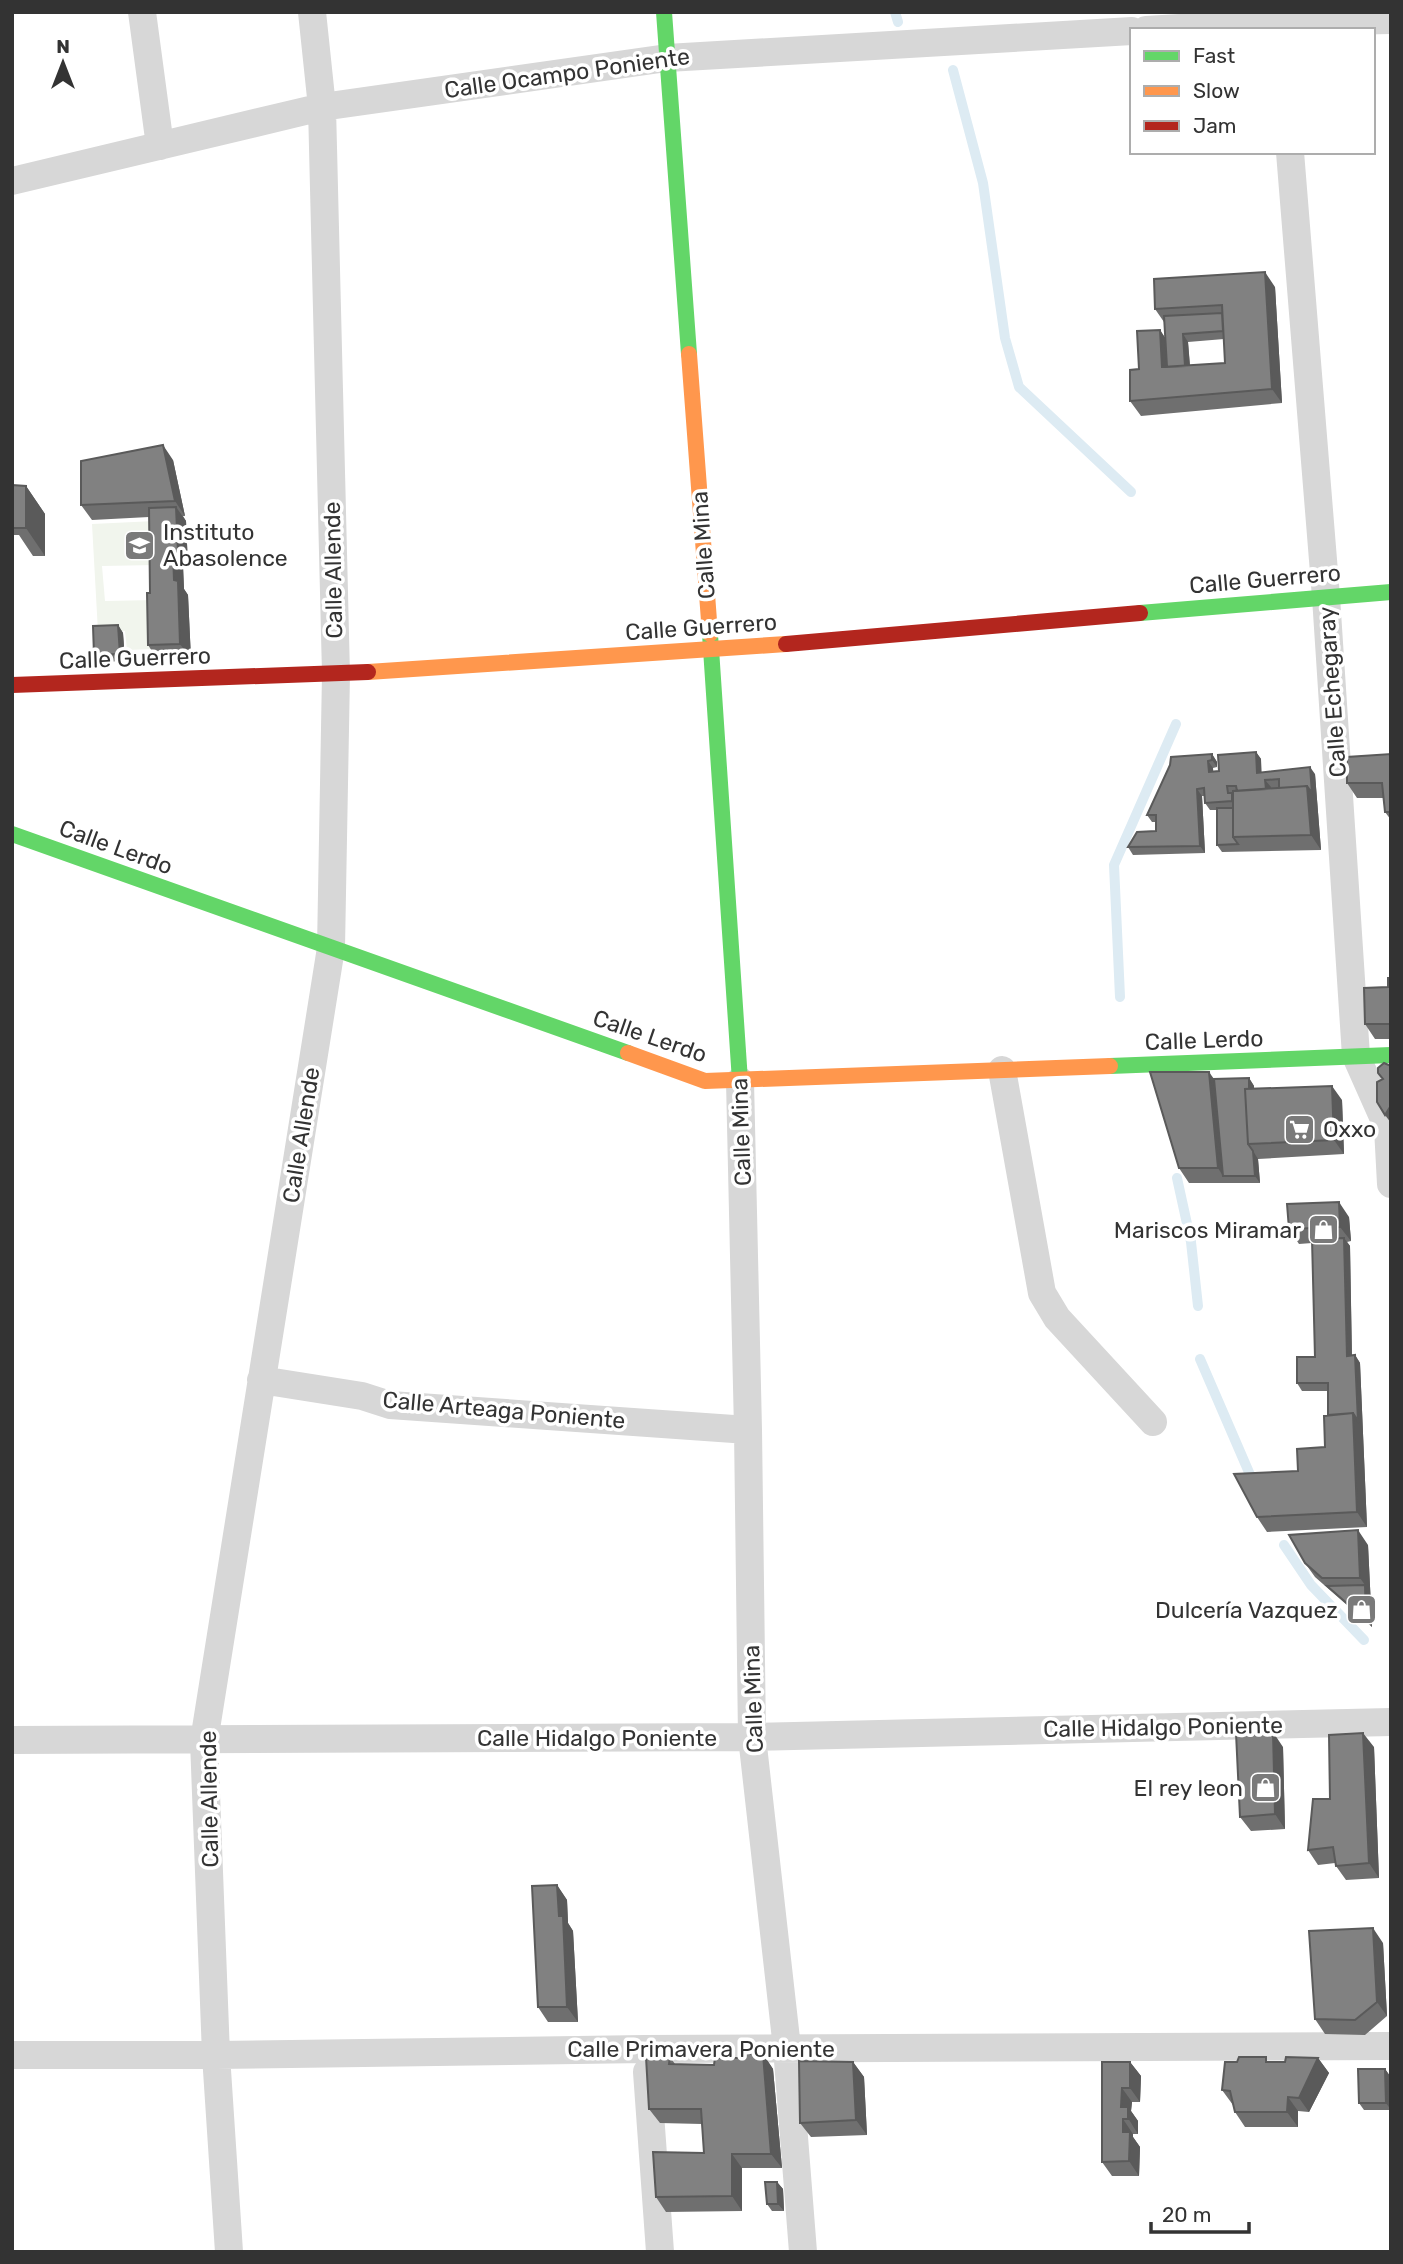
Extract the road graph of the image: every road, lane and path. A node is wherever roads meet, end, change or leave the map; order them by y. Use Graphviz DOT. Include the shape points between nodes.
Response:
graph roads {
  1 [pos="142,12"];
  2 [pos="312,12"];
  3 [pos="664,12"];
  4 [pos="1391,20"];
  5 [pos="1280,21"];
  6 [pos="1176,28"];
  7 [pos="1130,31"];
  8 [pos="667,58"];
  9 [pos="322,107"];
  10 [pos="160,146"];
  11 [pos="1290,154"];
  12 [pos="12,181"];
  13 [pos="1391,592"];
  14 [pos="1326,597"];
  15 [pos="711,650"];
  16 [pos="336,674"];
  17 [pos="12,685"];
  18 [pos="12,834"];
  19 [pos="331,948"];
  20 [pos="1391,1055"];
  21 [pos="1356,1056"];
  22 [pos="1002,1070"];
  23 [pos="740,1081"];
  24 [pos="1391,1184"];
  25 [pos="261,1380"];
  26 [pos="1153,1422"];
  27 [pos="748,1430"];
  28 [pos="1391,1722"];
  29 [pos="752,1737"];
  30 [pos="12,1741"];
  31 [pos="204,1741"];
  32 [pos="1391,2046"];
  33 [pos="787,2048"];
  34 [pos="645,2049"];
  35 [pos="12,2055"];
  36 [pos="216,2055"];
  37 [pos="229,2252"];
  38 [pos="660,2252"];
  39 [pos="803,2252"];
  1 -- 10 [label="street"];
  2 -- 9 [label="street, Calle Allende"];
  3 -- 8 [label="street, Calle Mina"];
  4 -- 5 [label="street"];
  5 -- 6 [label="street"];
  7 -- 8 [label="street, Calle Ocampo Poniente"];
  8 -- 9 [label="street, Calle Ocampo Poniente"];
  8 -- 15 [label="street, Calle Mina"];
  9 -- 10 [label="street, Calle Ocampo Poniente"];
  9 -- 16 [label="street, Calle Allende"];
  10 -- 12 [label="street, Calle Ocampo Poniente"];
  11 -- 14 [label="street, Calle Echegaray"];
  13 -- 14 [label="street, Calle Guerrero"];
  14 -- 15 [label="street, Calle Guerrero"];
  14 -- 21 [label="street, Calle Echegaray"];
  15 -- 16 [label="street, Calle Guerrero"];
  15 -- 23 [label="street, Calle Mina"];
  16 -- 17 [label="street, Calle Guerrero"];
  16 -- 19 [label="street, Calle Allende"];
  18 -- 19 [label="street, Calle Lerdo"];
  19 -- 23 [label="street, Calle Lerdo" via="705,1081"];
  19 -- 25 [label="street, Calle Allende"];
  20 -- 21 [label="street, Calle Lerdo"];
  21 -- 22 [label="street, Calle Lerdo"];
  21 -- 24 [label="street, Calle Echegaray" via="1388,1128"];
  22 -- 23 [label="street, Calle Lerdo"];
  22 -- 26 [label="street" via="1042,1293 1057,1318"];
  23 -- 27 [label="street, Calle Mina"];
  25 -- 27 [label="street, Calle Arteaga Poniente" via="362,1396 390,1405"];
  25 -- 31 [label="street, Calle Allende"];
  27 -- 29 [label="street, Calle Mina"];
  28 -- 29 [label="street, Calle Hidalgo Poniente"];
  29 -- 31 [label="street, Calle Hidalgo Poniente"];
  29 -- 33 [label="street, Calle Mina"];
  30 -- 31 [label="street, Calle Hidalgo Poniente"];
  31 -- 36 [label="street, Calle Allende"];
  32 -- 33 [label="street, Calle Primavera Poniente"];
  33 -- 34 [label="street, Calle Primavera Poniente"];
  33 -- 39 [label="street, Calle Mina"];
  34 -- 36 [label="street, Calle Primavera Poniente"];
  34 -- 38 [label="street"];
  35 -- 36 [label="street, Calle Primavera Poniente"];
  36 -- 37 [label="street, Calle Allende"];
}
